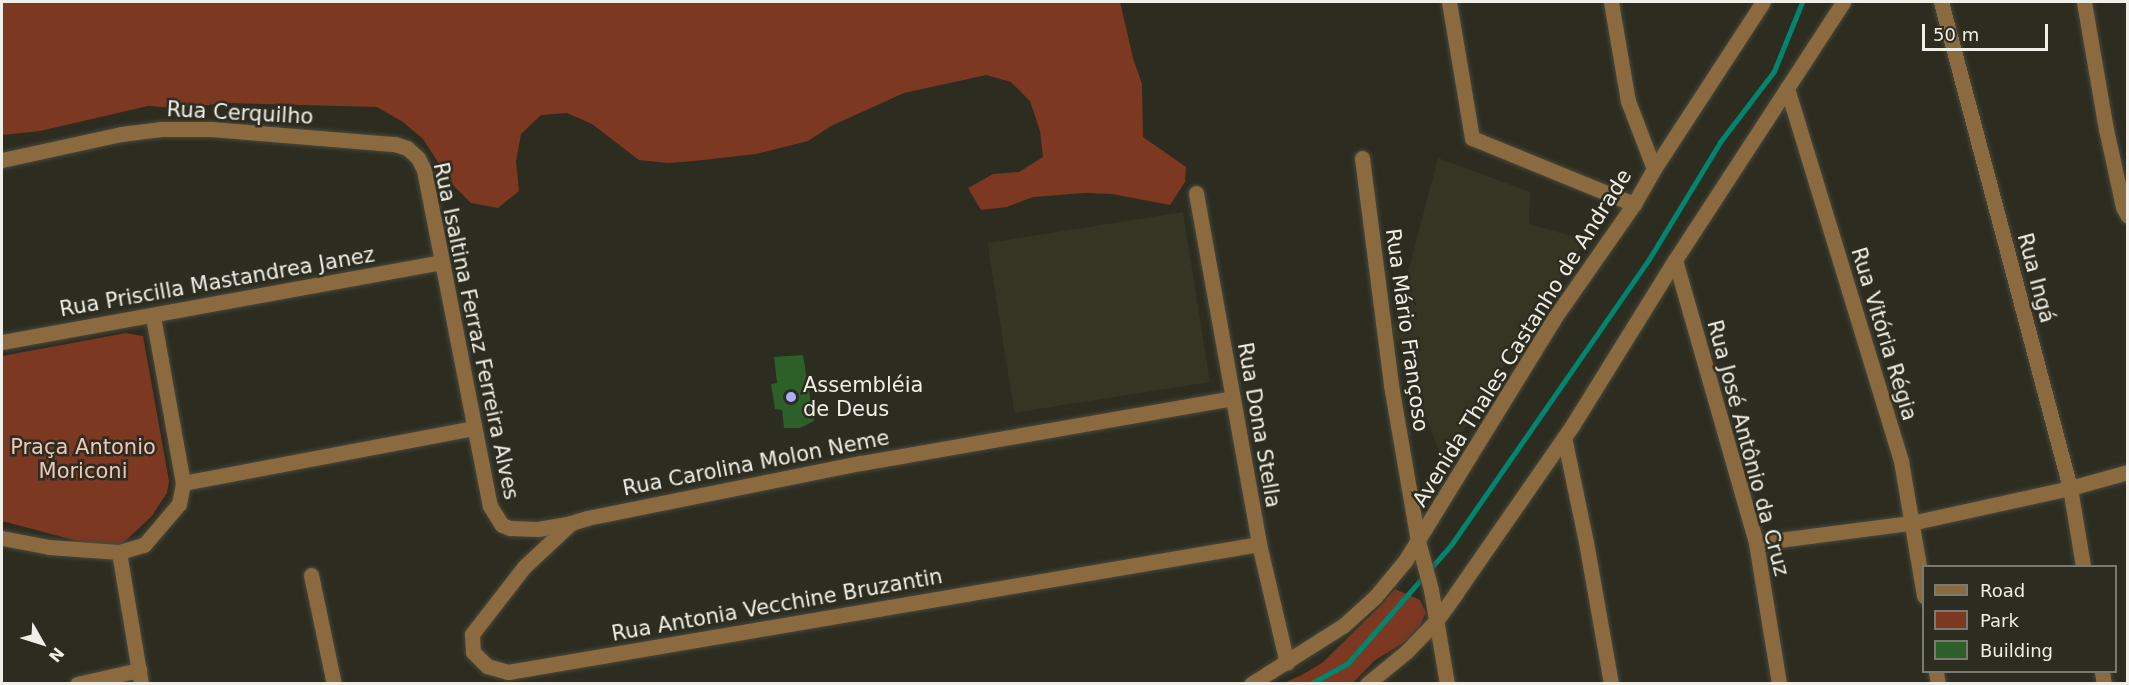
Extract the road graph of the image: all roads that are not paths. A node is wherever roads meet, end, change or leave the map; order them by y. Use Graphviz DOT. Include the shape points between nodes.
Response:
graph roads {
  1 [pos="1449,2"];
  2 [pos="1611,2"];
  3 [pos="1763,2"];
  4 [pos="1843,2"];
  5 [pos="1941,2"];
  6 [pos="2084,2"];
  7 [pos="1787,88"];
  8 [pos="407,148"];
  9 [pos="1362,158"];
  10 [pos="2,160"];
  11 [pos="1654,169"];
  12 [pos="1196,193"];
  13 [pos="1634,204"];
  14 [pos="2127,216"];
  15 [pos="1675,260"];
  16 [pos="441,262"];
  17 [pos="153,316"];
  18 [pos="2,342"];
  19 [pos="1232,398"];
  20 [pos="474,428"];
  21 [pos="1564,437"];
  22 [pos="2127,472"];
  23 [pos="182,478"];
  24 [pos="2070,488"];
  25 [pos="571,523"];
  26 [pos="1911,523"];
  27 [pos="502,525"];
  28 [pos="2,538"];
  29 [pos="1418,541"];
  30 [pos="1756,543"];
  31 [pos="1259,544"];
  32 [pos="119,552"];
  33 [pos="2083,565"];
  34 [pos="311,575"];
  35 [pos="1922,590"];
  36 [pos="1436,621"];
  37 [pos="1287,663"];
  38 [pos="140,677"];
  39 [pos="77,684"];
  40 [pos="334,684"];
  41 [pos="1251,684"];
  42 [pos="1367,684"];
  43 [pos="1448,684"];
  44 [pos="1611,684"];
  45 [pos="1779,684"];
  1 -- 13 [label="street" via="1472,138"];
  2 -- 11 [label="street" via="1628,101"];
  3 -- 11 [label="street, Avenida Thales Castanho de Andrade"];
  4 -- 7 [label="street"];
  5 -- 24 [label="street, Rua Ingá"];
  6 -- 14 [label="street" via="2106,129"];
  7 -- 15 [label="street"];
  7 -- 26 [label="street, Rua Vitória Régia" via="1901,461"];
  8 -- 10 [label="street, Rua Cerquilho" via="212,129 160,129"];
  8 -- 16 [label="street, Rua Isaltina Ferraz Ferreira Alves" via="424,170"];
  9 -- 29 [label="street, Rua Mário Françoso" via="1391,385"];
  11 -- 13 [label="street, Avenida Thales Castanho de Andrade"];
  12 -- 19 [label="street, Rua Dona Stella"];
  13 -- 29 [label="street, Avenida Thales Castanho de Andrade" via="1553,320"];
  15 -- 21 [label="street"];
  15 -- 30 [label="street, Rua José Antônio da Cruz"];
  16 -- 17 [label="street, Rua Priscilla Mastandrea Janez"];
  16 -- 20 [label="street, Rua Isaltina Ferraz Ferreira Alves"];
  17 -- 18 [label="street, Rua Priscilla Mastandrea Janez"];
  17 -- 23 [label="street"];
  19 -- 25 [label="street, Rua Carolina Molon Neme" via="861,464"];
  19 -- 31 [label="street, Rua Dona Stella"];
  20 -- 23 [label="street"];
  20 -- 27 [label="street, Rua Isaltina Ferraz Ferreira Alves" via="490,506"];
  21 -- 36 [label="street"];
  21 -- 44 [label="street"];
  22 -- 24 [label="street"];
  23 -- 32 [label="street" via="179,504 163,526 144,545"];
  24 -- 26 [label="street"];
  24 -- 33 [label="street, Rua Ingá"];
  25 -- 27 [label="street, Rua Carolina Molon Neme" via="526,530"];
  25 -- 31 [label="street, Rua Antonia Vecchine Bruzantin" via="524,567 472,634 473,652 487,666 508,672"];
  26 -- 30 [label="street"];
  26 -- 35 [label="street, Rua Vitória Régia"];
  28 -- 32 [label="street" via="48,547"];
  29 -- 36 [label="street, Rua Mário Françoso"];
  29 -- 37 [label="street, Avenida Thales Castanho de Andrade" via="1375,597 1344,625"];
  30 -- 45 [label="street, Rua José Antônio da Cruz"];
  31 -- 37 [label="street, Rua Dona Stella"];
  32 -- 38 [label="street"];
  34 -- 40 [label="street"];
  36 -- 42 [label="street"];
  36 -- 43 [label="street, Rua Mário Françoso"];
  37 -- 41 [label="street, Avenida Thales Castanho de Andrade"];
  38 -- 39 [label="street"];
}
